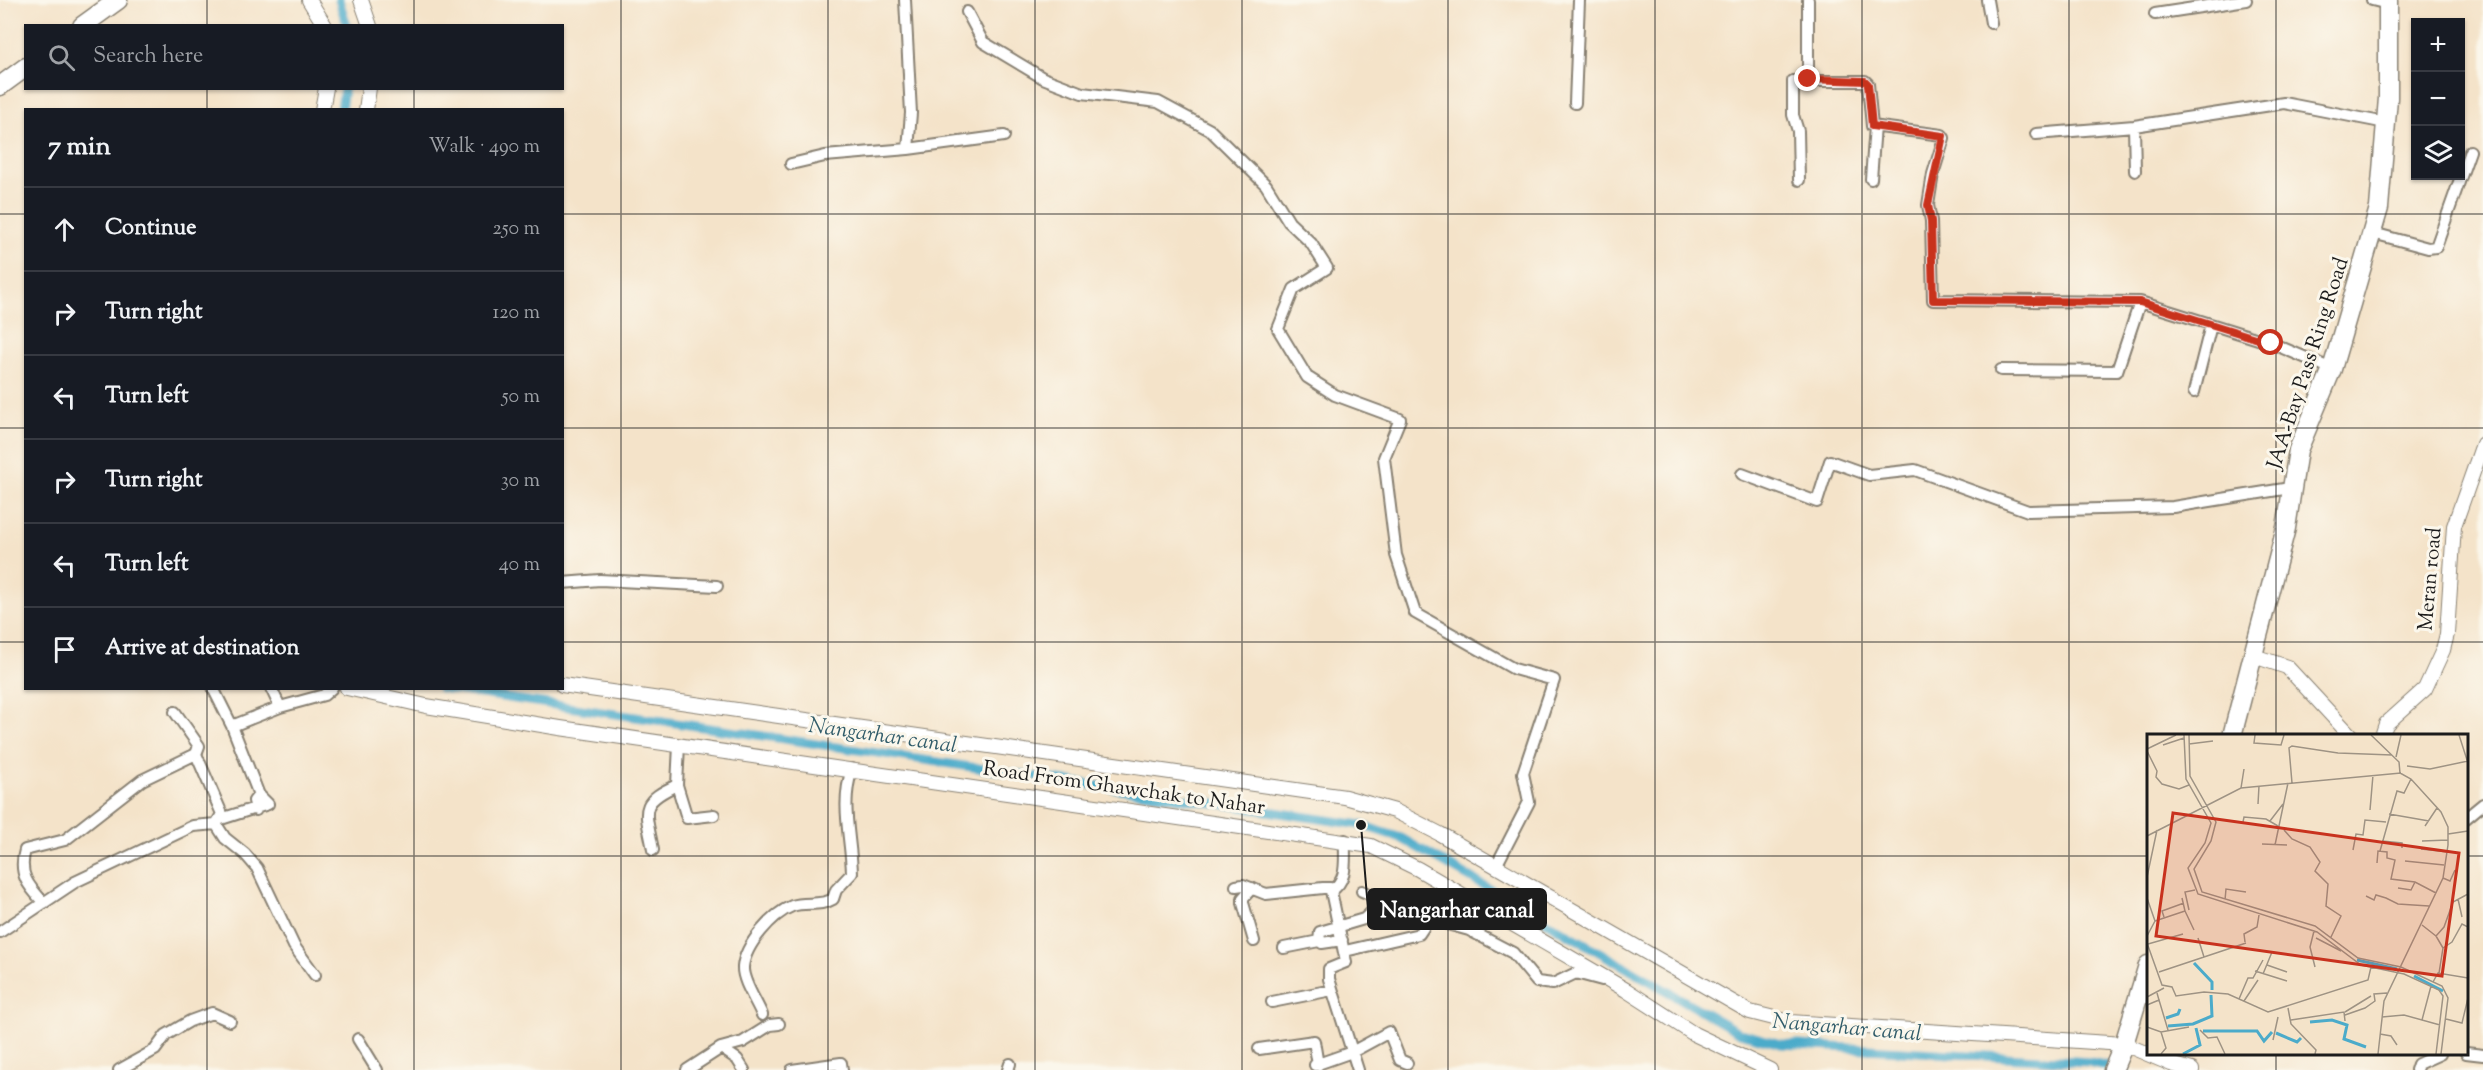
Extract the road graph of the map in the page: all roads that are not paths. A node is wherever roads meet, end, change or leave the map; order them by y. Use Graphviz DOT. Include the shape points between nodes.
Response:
graph roads {
  1 [pos="118,0"];
  2 [pos="309,0"];
  3 [pos="361,0"];
  4 [pos="905,0"];
  5 [pos="1579,0"];
  6 [pos="1808,0"];
  7 [pos="1987,0"];
  8 [pos="2246,0"];
  9 [pos="2383,1"];
  10 [pos="967,12"];
  11 [pos="2155,14"];
  12 [pos="1991,22"];
  13 [pos="85,24"];
  14 [pos="324,24"];
  15 [pos="369,24"];
  16 [pos="24,68"];
  17 [pos="1808,79"];
  18 [pos="0,86"];
  19 [pos="326,90"];
  20 [pos="369,90"];
  21 [pos="1575,103"];
  22 [pos="322,108"];
  23 [pos="366,108"];
  24 [pos="2386,123"];
  25 [pos="1875,126"];
  26 [pos="2134,126"];
  27 [pos="2036,134"];
  28 [pos="1004,136"];
  29 [pos="908,149"];
  30 [pos="2470,151"];
  31 [pos="791,164"];
  32 [pos="2135,171"];
  33 [pos="1871,179"];
  34 [pos="1799,180"];
  35 [pos="2373,233"];
  36 [pos="2140,302"];
  37 [pos="2211,325"];
  38 [pos="2332,369"];
  39 [pos="2001,370"];
  40 [pos="2193,392"];
  41 [pos="2483,444"];
  42 [pos="1742,474"];
  43 [pos="2290,488"];
  44 [pos="564,583"];
  45 [pos="717,586"];
  46 [pos="2254,656"];
  47 [pos="564,685"];
  48 [pos="214,690"];
  49 [pos="272,690"];
  50 [pos="330,690"];
  51 [pos="356,690"];
  52 [pos="280,707"];
  53 [pos="175,712"];
  54 [pos="232,726"];
  55 [pos="2232,734"];
  56 [pos="2350,734"];
  57 [pos="2384,734"];
  58 [pos="680,745"];
  59 [pos="196,754"];
  60 [pos="852,770"];
  61 [pos="677,785"];
  62 [pos="2483,804"];
  63 [pos="714,815"];
  64 [pos="2468,816"];
  65 [pos="219,821"];
  66 [pos="1345,840"];
  67 [pos="653,850"];
  68 [pos="1496,866"];
  69 [pos="1236,886"];
  70 [pos="1252,888"];
  71 [pos="1331,891"];
  72 [pos="1362,891"];
  73 [pos="1382,897"];
  74 [pos="44,903"];
  75 [pos="1429,919"];
  76 [pos="1338,925"];
  77 [pos="0,932"];
  78 [pos="1254,941"];
  79 [pos="1319,941"];
  80 [pos="1343,945"];
  81 [pos="1284,948"];
  82 [pos="2147,968"];
  83 [pos="315,975"];
  84 [pos="1613,983"];
  85 [pos="1332,990"];
  86 [pos="1272,1002"];
  87 [pos="762,1015"];
  88 [pos="230,1022"];
  89 [pos="779,1024"];
  90 [pos="358,1039"];
  91 [pos="2124,1044"];
  92 [pos="721,1048"];
  93 [pos="1260,1049"];
  94 [pos="1352,1052"];
  95 [pos="2468,1053"];
  96 [pos="2147,1054"];
  97 [pos="2150,1055"];
  98 [pos="2436,1055"];
  99 [pos="2483,1055"];
  100 [pos="1407,1063"];
  101 [pos="119,1070"];
  102 [pos="377,1070"];
  103 [pos="687,1070"];
  104 [pos="744,1070"];
  105 [pos="792,1070"];
  106 [pos="842,1070"];
  107 [pos="1358,1070"];
  108 [pos="1770,1070"];
  109 [pos="2113,1070"];
  110 [pos="2192,1070"];
  111 [pos="2416,1070"];
  1 -- 13 [label="main road"];
  2 -- 14 [label="street"];
  3 -- 15 [label="street"];
  4 -- 29 [label="street" via="911,113"];
  5 -- 21 [label="street"];
  6 -- 17 [label="street"];
  7 -- 12 [label="street"];
  8 -- 11 [label="street"];
  9 -- 24 [label="main road, JAA-Bay Pass Ring Road" via="2390,56"];
  10 -- 68 [label="street" via="984,42 1043,78 1082,93 1158,102 1210,130 1266,185 1289,222 1311,243 1327,268 1294,289 1278,329 1307,377 1335,395 1400,418 1384,458 1396,555 1414,613 1514,669 1554,680 1523,772 1530,802"];
  16 -- 18 [label="main road"];
  17 -- 25 [label="street" via="1867,82 1871,123"];
  17 -- 34 [label="street" via="1792,82"];
  19 -- 22 [label="street"];
  20 -- 23 [label="street"];
  24 -- 26 [label="street" via="2284,103"];
  24 -- 35 [label="main road, JAA-Bay Pass Ring Road" via="2379,208"];
  25 -- 33 [label="street"];
  25 -- 36 [label="street" via="1944,138 1928,205 1933,300"];
  26 -- 27 [label="street"];
  26 -- 32 [label="street"];
  28 -- 29 [label="street"];
  29 -- 31 [label="street" via="825,156"];
  30 -- 35 [label="street" via="2436,247"];
  35 -- 38 [label="main road, JAA-Bay Pass Ring Road"];
  36 -- 37 [label="street"];
  36 -- 39 [label="street" via="2117,371"];
  37 -- 38 [label="street" via="2271,343"];
  37 -- 40 [label="street"];
  38 -- 43 [label="main road, JAA-Bay Pass Ring Road" via="2298,450"];
  41 -- 57 [label="street, Meran road" via="2454,526 2443,650 2425,689 2386,724"];
  42 -- 43 [label="street" via="1817,502 1830,461 1869,475 1916,470 2028,511 2173,507"];
  43 -- 46 [label="main road, JAA-Bay Pass Ring Road" via="2286,528"];
  44 -- 45 [label="street" via="600,580"];
  46 -- 55 [label="main road, JAA-Bay Pass Ring Road"];
  46 -- 56 [label="street" via="2287,667"];
  47 -- 68 [label="street" via="1346,797 1395,811"];
  48 -- 54 [label="street"];
  49 -- 52 [label="street"];
  50 -- 52 [label="street"];
  51 -- 58 [label="street, Road From Ghawchak to Nahar" via="426,706"];
  52 -- 54 [label="street"];
  53 -- 59 [label="street" via="199,746"];
  54 -- 65 [label="street" via="259,795 268,804"];
  58 -- 60 [label="street, Road From Ghawchak to Nahar"];
  58 -- 61 [label="street"];
  59 -- 65 [label="street" via="222,814"];
  59 -- 74 [label="street" via="142,780 65,840 25,850 21,869 28,885"];
  60 -- 66 [label="street, Road From Ghawchak to Nahar"];
  60 -- 87 [label="street" via="844,810 852,873 833,899 793,906 771,920 749,950 744,975"];
  61 -- 63 [label="street" via="687,818"];
  61 -- 67 [label="street" via="656,794 649,802"];
  62 -- 64 [label="street"];
  65 -- 74 [label="street" via="193,826 75,882"];
  65 -- 83 [label="street" via="225,838 257,868 294,946"];
  66 -- 71 [label="street" via="1344,878"];
  66 -- 84 [label="street, Road From Ghawchak to Nahar" via="1371,846 1418,869"];
  68 -- 91 [label="street" via="1750,1011 1790,1022"];
  69 -- 70 [label="street"];
  70 -- 71 [label="street" via="1266,894 1323,888"];
  70 -- 78 [label="street" via="1243,903"];
  71 -- 76 [label="street"];
  72 -- 73 [label="street"];
  73 -- 75 [label="street"];
  73 -- 76 [label="street" via="1364,919"];
  74 -- 77 [label="street"];
  75 -- 80 [label="street" via="1419,934"];
  75 -- 84 [label="street" via="1468,930 1513,953 1537,982 1552,984 1576,973"];
  76 -- 79 [label="street" via="1320,932"];
  76 -- 80 [label="street"];
  79 -- 80 [label="street"];
  79 -- 81 [label="street"];
  80 -- 85 [label="street" via="1346,962 1329,969"];
  82 -- 91 [label="main road"];
  84 -- 108 [label="street, Road From Ghawchak to Nahar" via="1694,1034"];
  85 -- 86 [label="street"];
  85 -- 94 [label="street"];
  88 -- 101 [label="street" via="212,1012 190,1021 166,1035 155,1050"];
  89 -- 92 [label="street"];
  90 -- 102 [label="street"];
  91 -- 96 [label="street"];
  91 -- 109 [label="main road"];
  92 -- 103 [label="street"];
  92 -- 104 [label="street" via="737,1059"];
  93 -- 94 [label="street" via="1314,1041 1317,1065"];
  94 -- 100 [label="street" via="1389,1032 1400,1060"];
  94 -- 107 [label="street"];
  95 -- 99 [label="street"];
  97 -- 110 [label="street"];
  98 -- 111 [label="street" via="2418,1064"];
  105 -- 106 [label="street" via="841,1063"];
}
